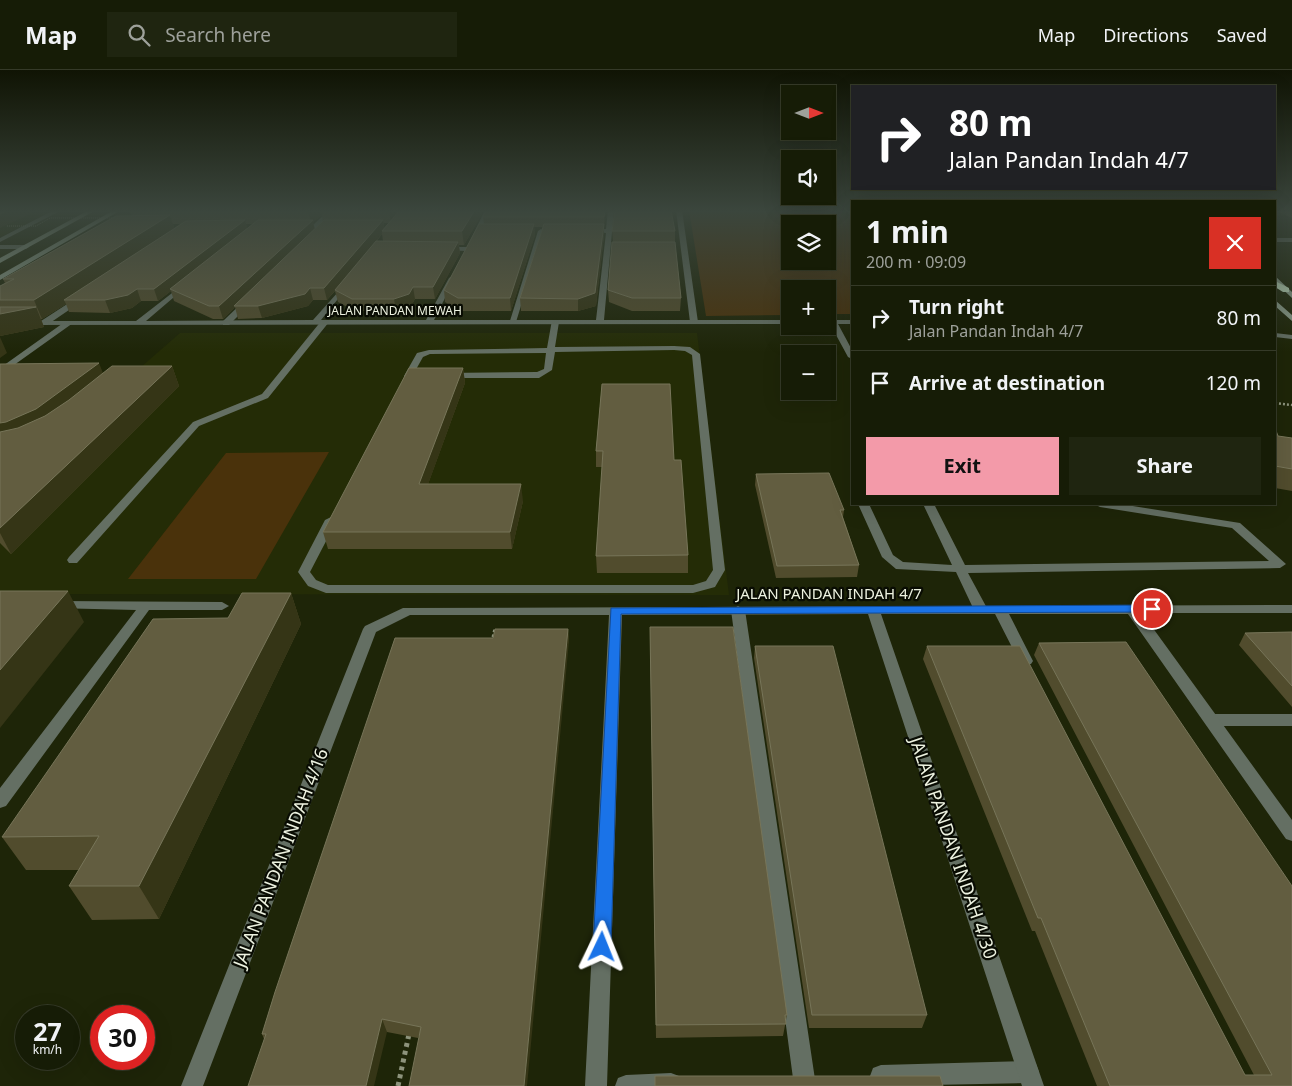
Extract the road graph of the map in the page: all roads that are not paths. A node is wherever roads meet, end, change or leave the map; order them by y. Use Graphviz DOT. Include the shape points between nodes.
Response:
graph roads {
  1 [pos="36,257"];
  2 [pos="533,257"];
  3 [pos="606,257"];
  4 [pos="685,257"];
  5 [pos="454,274"];
  6 [pos="0,278"];
  7 [pos="352,278"];
  8 [pos="1276,279"];
  9 [pos="190,281"];
  10 [pos="1276,284"];
  11 [pos="1289,293"];
  12 [pos="84,296"];
  13 [pos="254,296"];
  14 [pos="1276,303"];
  15 [pos="1292,319"];
  16 [pos="320,322"];
  17 [pos="429,322"];
  18 [pos="512,322"];
  19 [pos="555,322"];
  20 [pos="600,322"];
  21 [pos="694,322"];
  22 [pos="781,322"];
  23 [pos="836,322"];
  24 [pos="851,322"];
  25 [pos="0,323"];
  26 [pos="44,323"];
  27 [pos="70,323"];
  28 [pos="138,323"];
  29 [pos="226,323"];
  30 [pos="836,331"];
  31 [pos="1276,335"];
  32 [pos="1292,337"];
  33 [pos="550,351"];
  34 [pos="851,354"];
  35 [pos="0,372"];
  36 [pos="864,505"];
  37 [pos="928,505"];
  38 [pos="1106,505"];
  39 [pos="336,512"];
  40 [pos="73,560"];
  41 [pos="960,569"];
  42 [pos="48,605"];
  43 [pos="145,606"];
  44 [pos="222,606"];
  45 [pos="1132,609"];
  46 [pos="1292,609"];
  47 [pos="616,610"];
  48 [pos="738,610"];
  49 [pos="873,610"];
  50 [pos="981,610"];
  51 [pos="1000,610"];
  52 [pos="370,629"];
  53 [pos="1037,680"];
  54 [pos="1212,720"];
  55 [pos="1292,720"];
  56 [pos="0,801"];
  57 [pos="1292,834"];
  58 [pos="862,1077"];
  59 [pos="1031,1079"];
  60 [pos="804,1081"];
  61 [pos="695,1083"];
  62 [pos="192,1086"];
  63 [pos="596,1086"];
  64 [pos="626,1086"];
  1 -- 6 [label="main road"];
  2 -- 18 [label="street"];
  3 -- 20 [label="street"];
  4 -- 21 [label="street"];
  5 -- 17 [label="street"];
  7 -- 16 [label="street"];
  8 -- 11 [label="main road"];
  9 -- 28 [label="street"];
  10 -- 11 [label="highway"];
  12 -- 26 [label="street"];
  13 -- 29 [label="street"];
  14 -- 15 [label="main road"];
  16 -- 17 [label="street, JALAN PANDAN MEWAH"];
  16 -- 29 [label="street, JALAN PANDAN MEWAH"];
  16 -- 40 [label="street" via="265,396 196,424"];
  17 -- 18 [label="street, JALAN PANDAN MEWAH"];
  18 -- 19 [label="street, JALAN PANDAN MEWAH"];
  19 -- 20 [label="street, JALAN PANDAN MEWAH"];
  19 -- 33 [label="street"];
  20 -- 21 [label="street, JALAN PANDAN MEWAH"];
  21 -- 22 [label="street, JALAN PANDAN MEWAH"];
  23 -- 24 [label="street"];
  25 -- 26 [label="street, JALAN PANDAN MEWAH"];
  26 -- 27 [label="street, JALAN PANDAN MEWAH"];
  27 -- 28 [label="street, JALAN PANDAN MEWAH"];
  27 -- 35 [label="street"];
  28 -- 29 [label="street, JALAN PANDAN MEWAH"];
  30 -- 34 [label="street"];
  31 -- 32 [label="street"];
  33 -- 33 [label="street" via="429,352 420,355 406,380 431,376 539,375 548,370"];
  33 -- 39 [label="street" via="674,348 696,354 719,570 711,584 693,589 326,589 312,583 304,572"];
  36 -- 41 [label="street" via="888,557 900,566"];
  37 -- 41 [label="street"];
  38 -- 41 [label="street" via="1236,525 1280,564"];
  41 -- 50 [label="street"];
  42 -- 43 [label="street"];
  43 -- 44 [label="street"];
  43 -- 56 [label="street"];
  45 -- 46 [label="street, JALAN PANDAN INDAH 4/7"];
  45 -- 51 [label="street, JALAN PANDAN INDAH 4/7"];
  45 -- 54 [label="street"];
  47 -- 48 [label="street, JALAN PANDAN INDAH 4/7"];
  47 -- 52 [label="street, JALAN PANDAN INDAH 4/7" via="408,611"];
  47 -- 63 [label="street"];
  48 -- 49 [label="street, JALAN PANDAN INDAH 4/7"];
  48 -- 60 [label="street"];
  49 -- 50 [label="street, JALAN PANDAN INDAH 4/7"];
  49 -- 59 [label="street, JALAN PANDAN INDAH 4/30"];
  50 -- 51 [label="street, JALAN PANDAN INDAH 4/7"];
  51 -- 53 [label="street"];
  52 -- 62 [label="street, JALAN PANDAN INDAH 4/16"];
  54 -- 55 [label="street"];
  54 -- 57 [label="street"];
  58 -- 59 [label="street"];
  61 -- 64 [label="street"];
}
